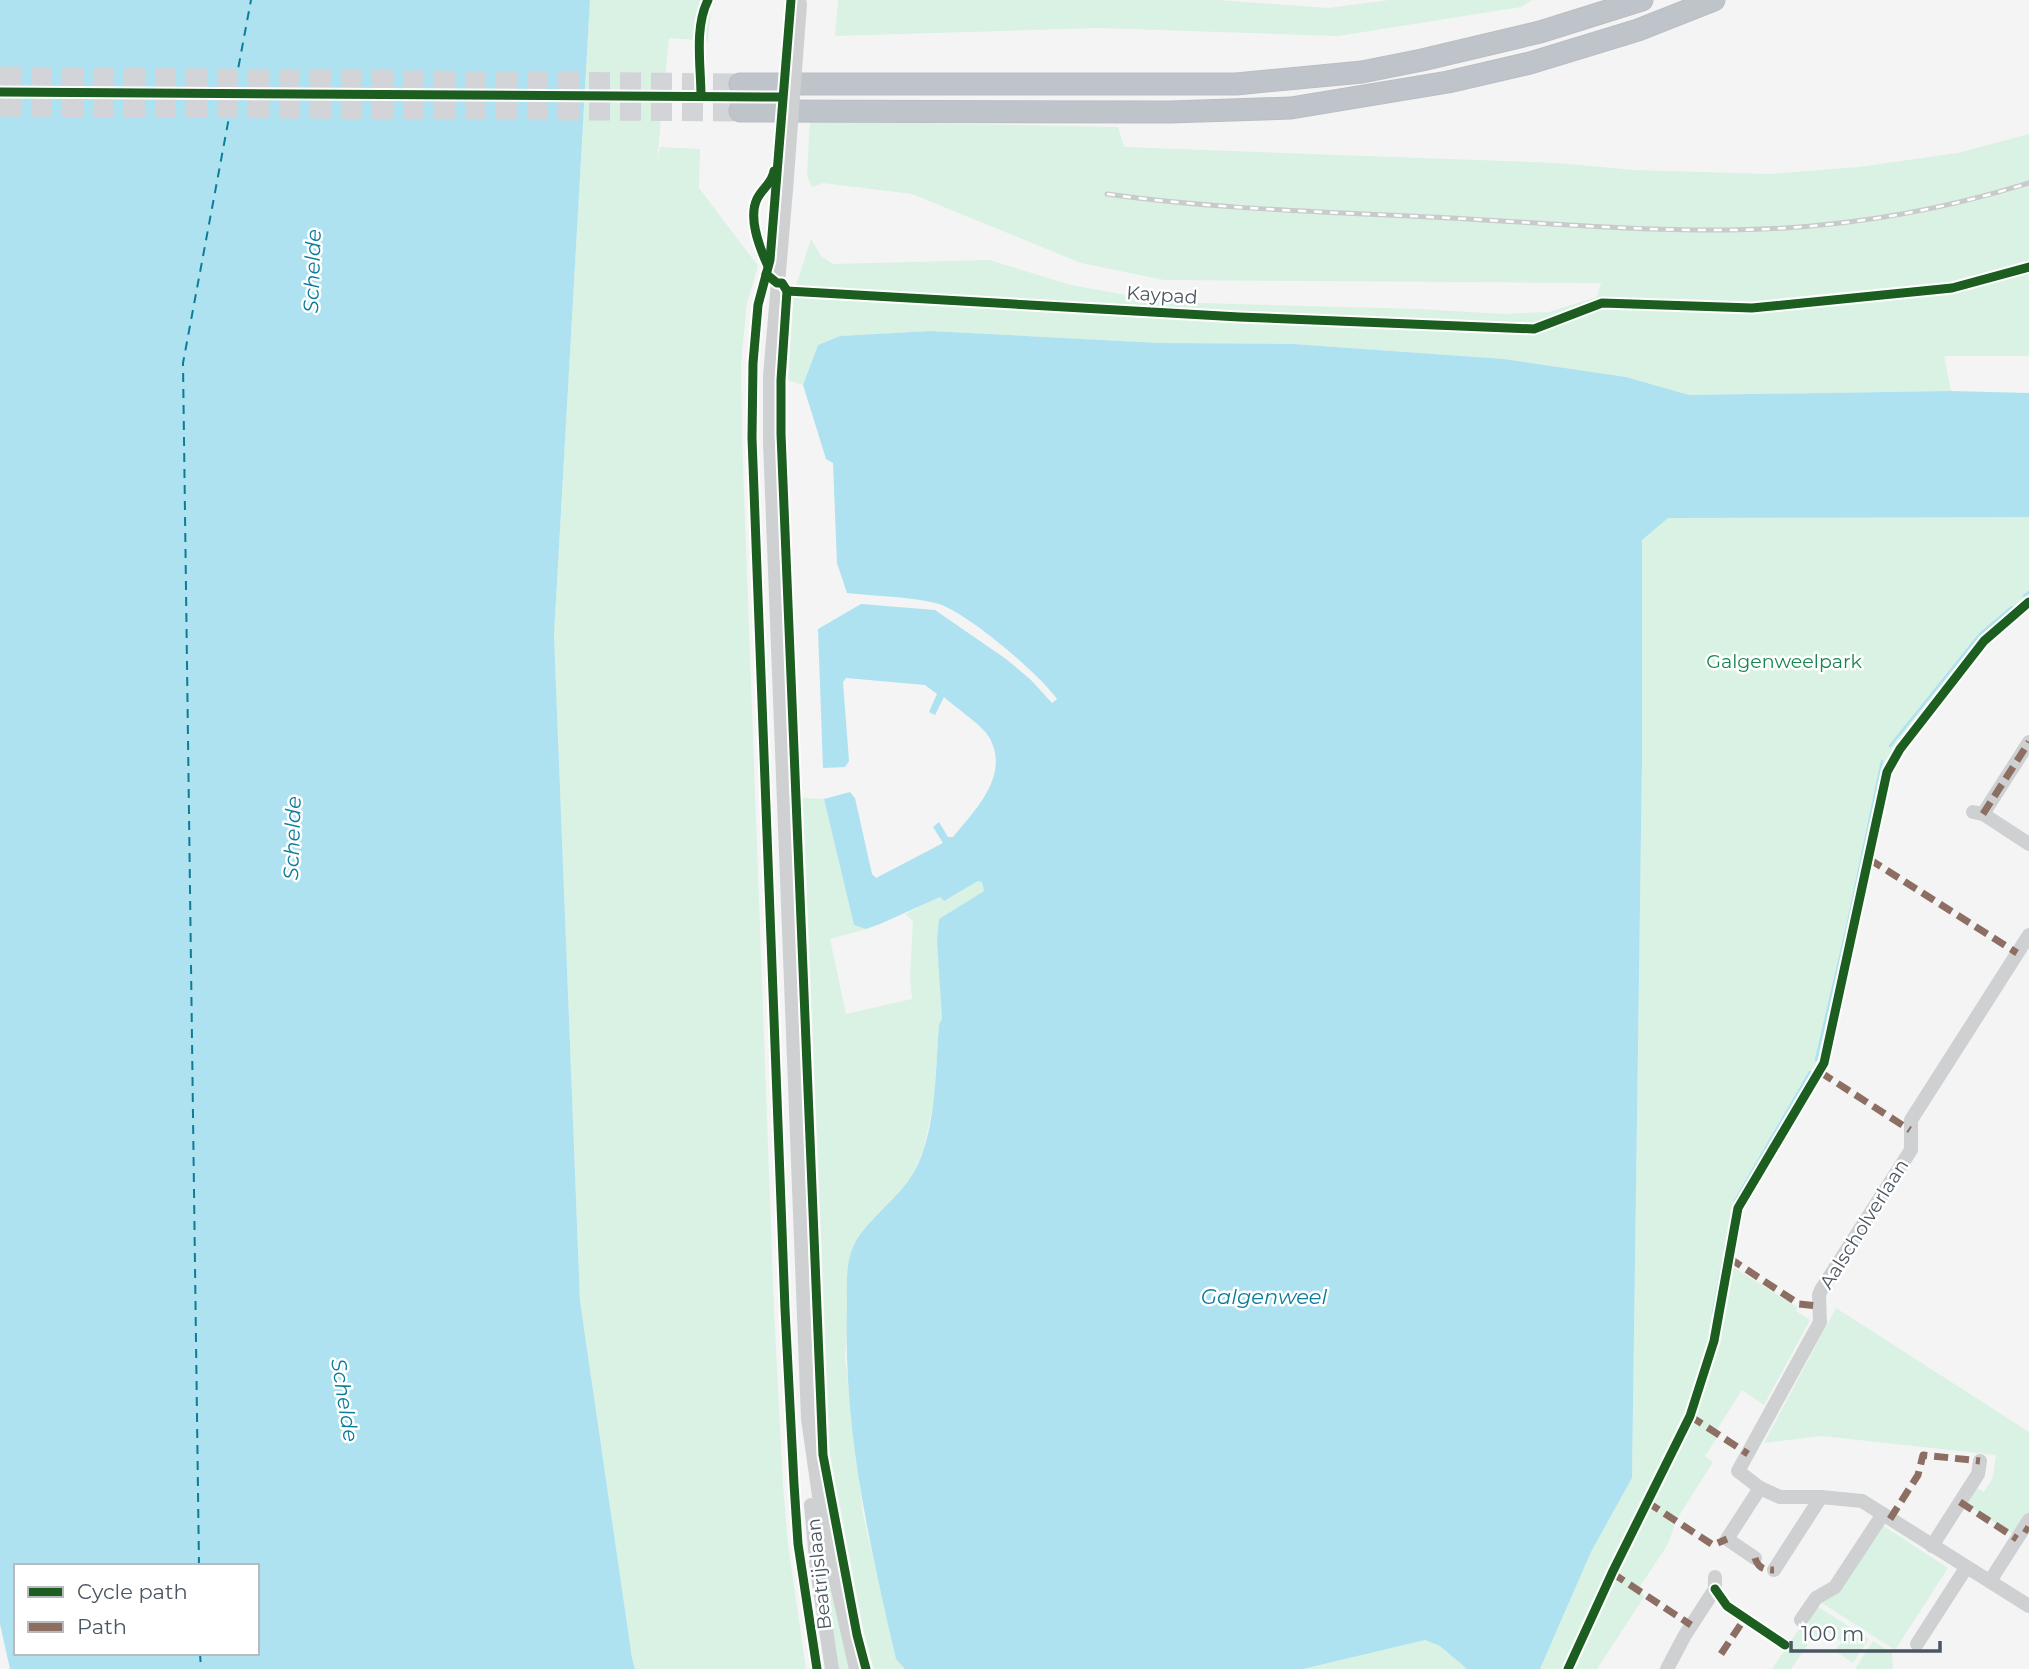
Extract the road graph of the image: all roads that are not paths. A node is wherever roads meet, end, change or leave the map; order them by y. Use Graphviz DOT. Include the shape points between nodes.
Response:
graph roads {
  1 [pos="1642,0"];
  2 [pos="1714,0"];
  3 [pos="800,2"];
  4 [pos="740,84"];
  5 [pos="740,111"];
  6 [pos="2029,742"];
  7 [pos="2029,844"];
  8 [pos="2029,935"];
  9 [pos="810,1437"];
  10 [pos="1980,1461"];
  11 [pos="1760,1488"];
  12 [pos="1821,1497"];
  13 [pos="1883,1514"];
  14 [pos="2029,1520"];
  15 [pos="1932,1546"];
  16 [pos="1755,1558"];
  17 [pos="1966,1568"];
  18 [pos="1774,1570"];
  19 [pos="1715,1577"];
  20 [pos="1990,1581"];
  21 [pos="2029,1606"];
  22 [pos="1801,1620"];
  23 [pos="1917,1644"];
  24 [pos="832,1669"];
  25 [pos="856,1669"];
  26 [pos="1667,1669"];
  1 -- 4 [label="highway" via="1540,32 1423,60 1302,79 1236,84"];
  2 -- 5 [label="highway" via="1638,30 1530,63 1448,82 1291,107 1157,113"];
  3 -- 9 [label="street, Beatrijslaan, bridge" via="770,376 769,442"];
  6 -- 7 [label="street" via="1978,813"];
  8 -- 11 [label="street, Aalscholverlaan" via="1912,1120 1911,1150 1821,1290 1821,1322 1738,1471"];
  9 -- 24 [label="street, Beatrijslaan" via="808,1469 817,1570"];
  9 -- 25 [label="street, Beatrijslaan" via="823,1524"];
  10 -- 15 [label="street" via="1978,1474"];
  11 -- 12 [label="street" via="1780,1497"];
  11 -- 16 [label="street" via="1727,1539"];
  12 -- 13 [label="street" via="1862,1502"];
  12 -- 18 [label="street"];
  13 -- 15 [label="street"];
  13 -- 22 [label="street" via="1835,1587 1816,1598"];
  14 -- 20 [label="street"];
  15 -- 17 [label="street"];
  17 -- 20 [label="street"];
  17 -- 23 [label="street"];
  19 -- 26 [label="street" via="1715,1589"];
  20 -- 21 [label="street"];
}
